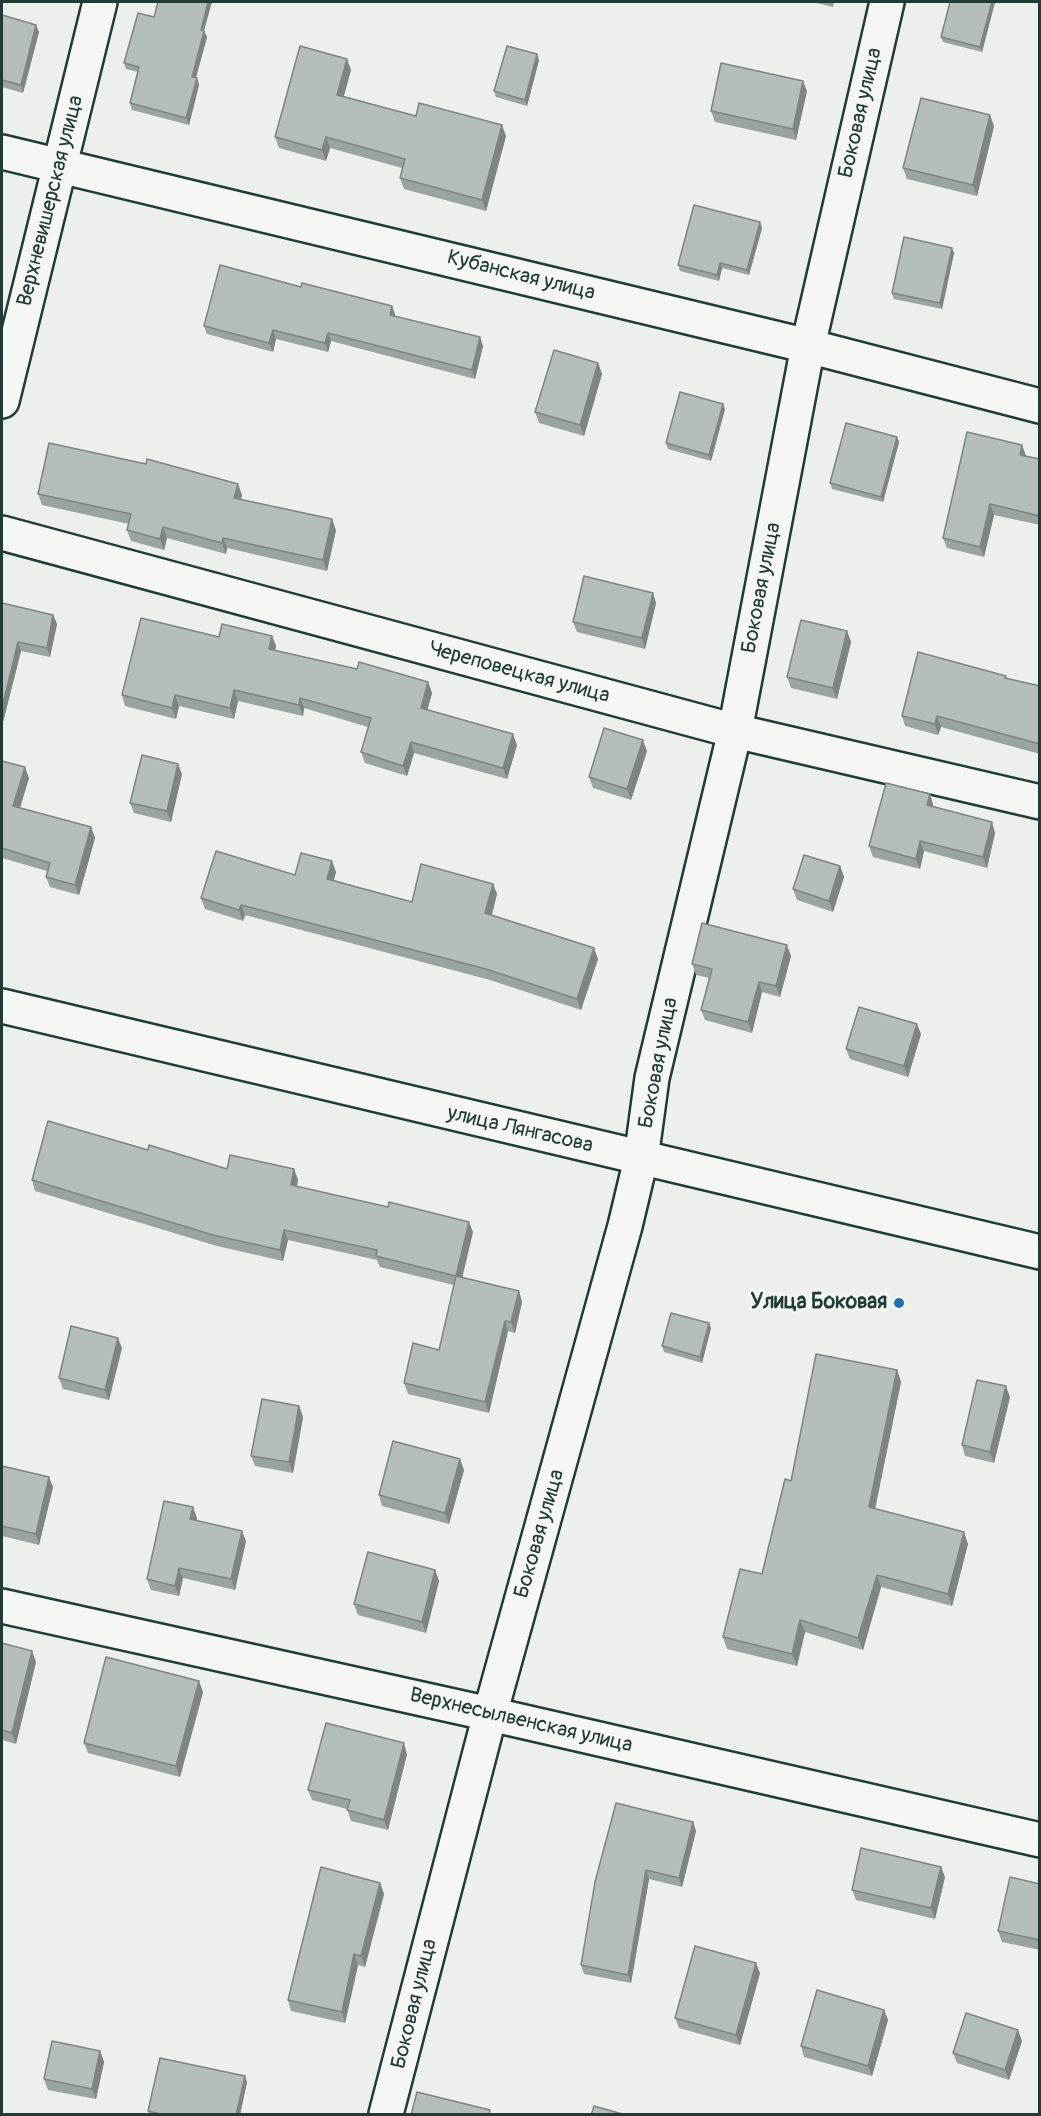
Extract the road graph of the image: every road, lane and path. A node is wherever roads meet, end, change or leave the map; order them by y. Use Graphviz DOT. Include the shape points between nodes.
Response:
graph roads {
  1 [pos="99,2"];
  2 [pos="887,2"];
  3 [pos="2,152"];
  4 [pos="61,165"];
  5 [pos="808,346"];
  6 [pos="2,401"];
  7 [pos="1040,406"];
  8 [pos="2,533"];
  9 [pos="735,731"];
  10 [pos="1040,802"];
  11 [pos="2,1006"];
  12 [pos="641,1159"];
  13 [pos="1040,1252"];
  14 [pos="2,1606"];
  15 [pos="490,1714"];
  16 [pos="1040,1840"];
  17 [pos="386,2115"];
  1 -- 4 [label="street, Верхневишерская улица"];
  2 -- 5 [label="street, Боковая улица"];
  3 -- 4 [label="street, Кубанская улица"];
  4 -- 5 [label="street, Кубанская улица"];
  4 -- 6 [label="street, Верхневишерская улица"];
  5 -- 7 [label="street, Кубанская улица"];
  5 -- 9 [label="street, Боковая улица"];
  8 -- 9 [label="street, Череповецкая улица"];
  9 -- 10 [label="street, Череповецкая улица"];
  9 -- 12 [label="street, Боковая улица" via="652,1078"];
  11 -- 12 [label="street, улица Лянгасова"];
  12 -- 13 [label="street, улица Лянгасова"];
  12 -- 15 [label="street, Боковая улица"];
  14 -- 15 [label="street, Верхнесылвенская улица"];
  15 -- 16 [label="street, Верхнесылвенская улица"];
  15 -- 17 [label="street, Боковая улица"];
}
